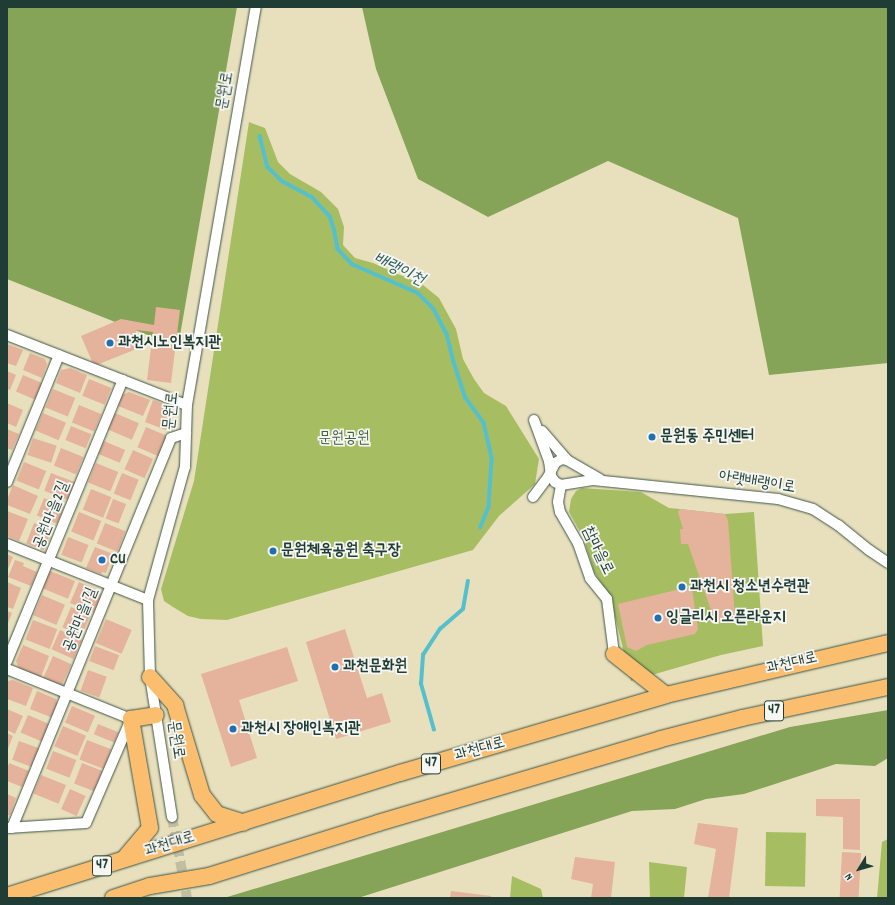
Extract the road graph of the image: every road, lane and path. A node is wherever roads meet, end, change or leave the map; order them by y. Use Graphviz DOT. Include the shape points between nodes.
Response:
graph roads {
  1 [pos="256,7"];
  2 [pos="7,335"];
  3 [pos="59,355"];
  4 [pos="123,380"];
  5 [pos="187,405"];
  6 [pos="186,432"];
  7 [pos="571,462"];
  8 [pos="551,470"];
  9 [pos="603,481"];
  10 [pos="7,482"];
  11 [pos="572,483"];
  12 [pos="559,485"];
  13 [pos="7,544"];
  14 [pos="49,561"];
  15 [pos="888,563"];
  16 [pos="111,586"];
  17 [pos="148,600"];
  18 [pos="888,642"];
  19 [pos="614,654"];
  20 [pos="7,661"];
  21 [pos="7,669"];
  22 [pos="150,677"];
  23 [pos="888,687"];
  24 [pos="68,694"];
  25 [pos="666,695"];
  26 [pos="156,715"];
  27 [pos="131,719"];
  28 [pos="172,817"];
  29 [pos="244,823"];
  30 [pos="10,828"];
  31 [pos="124,859"];
  32 [pos="7,896"];
  33 [pos="113,898"];
  1 -- 5 [label="street, 문원로"];
  2 -- 3 [label="street"];
  3 -- 4 [label="street"];
  3 -- 10 [label="street"];
  4 -- 5 [label="street"];
  4 -- 14 [label="street, 공원마을2길"];
  5 -- 6 [label="street, 문원로"];
  6 -- 16 [label="street, 공원마을1길" via="170,438"];
  6 -- 17 [label="street, 문원로" via="185,467"];
  7 -- 8 [label="street" via="558,461"];
  7 -- 8 [label="street" via="553,445 534,420"];
  7 -- 9 [label="street"];
  7 -- 11 [label="street" via="577,473"];
  8 -- 12 [label="street" via="553,479"];
  8 -- 12 [label="street" via="533,497"];
  9 -- 11 [label="street, 아랫배랭이로"];
  9 -- 15 [label="street, 아랫배랭이로" via="778,498 813,509"];
  11 -- 12 [label="street"];
  12 -- 19 [label="street, 참마을로" via="560,512 578,543 590,578 607,599"];
  13 -- 14 [label="street"];
  14 -- 16 [label="street"];
  14 -- 20 [label="street, 공원마을2길"];
  16 -- 17 [label="street"];
  16 -- 24 [label="street, 공원마을1길"];
  17 -- 22 [label="street, 문원로"];
  18 -- 25 [label="highway, 과천대로 / 47"];
  19 -- 25 [label="highway"];
  21 -- 24 [label="street"];
  22 -- 26 [label="street, 문원로"];
  22 -- 29 [label="highway" via="176,705 202,795 217,814"];
  23 -- 33 [label="highway, 47" via="742,718 661,739 209,876 150,886"];
  24 -- 27 [label="street"];
  24 -- 30 [label="street, 공원마을1길"];
  25 -- 29 [label="highway, 과천대로 / 47" via="400,773"];
  26 -- 27 [label="highway"];
  26 -- 28 [label="street, 문원로"];
  27 -- 30 [label="street" via="86,823"];
  27 -- 31 [label="highway" via="150,828"];
  29 -- 31 [label="highway, 과천대로 / 47"];
  31 -- 32 [label="highway, 과천대로 / 47"];
}
